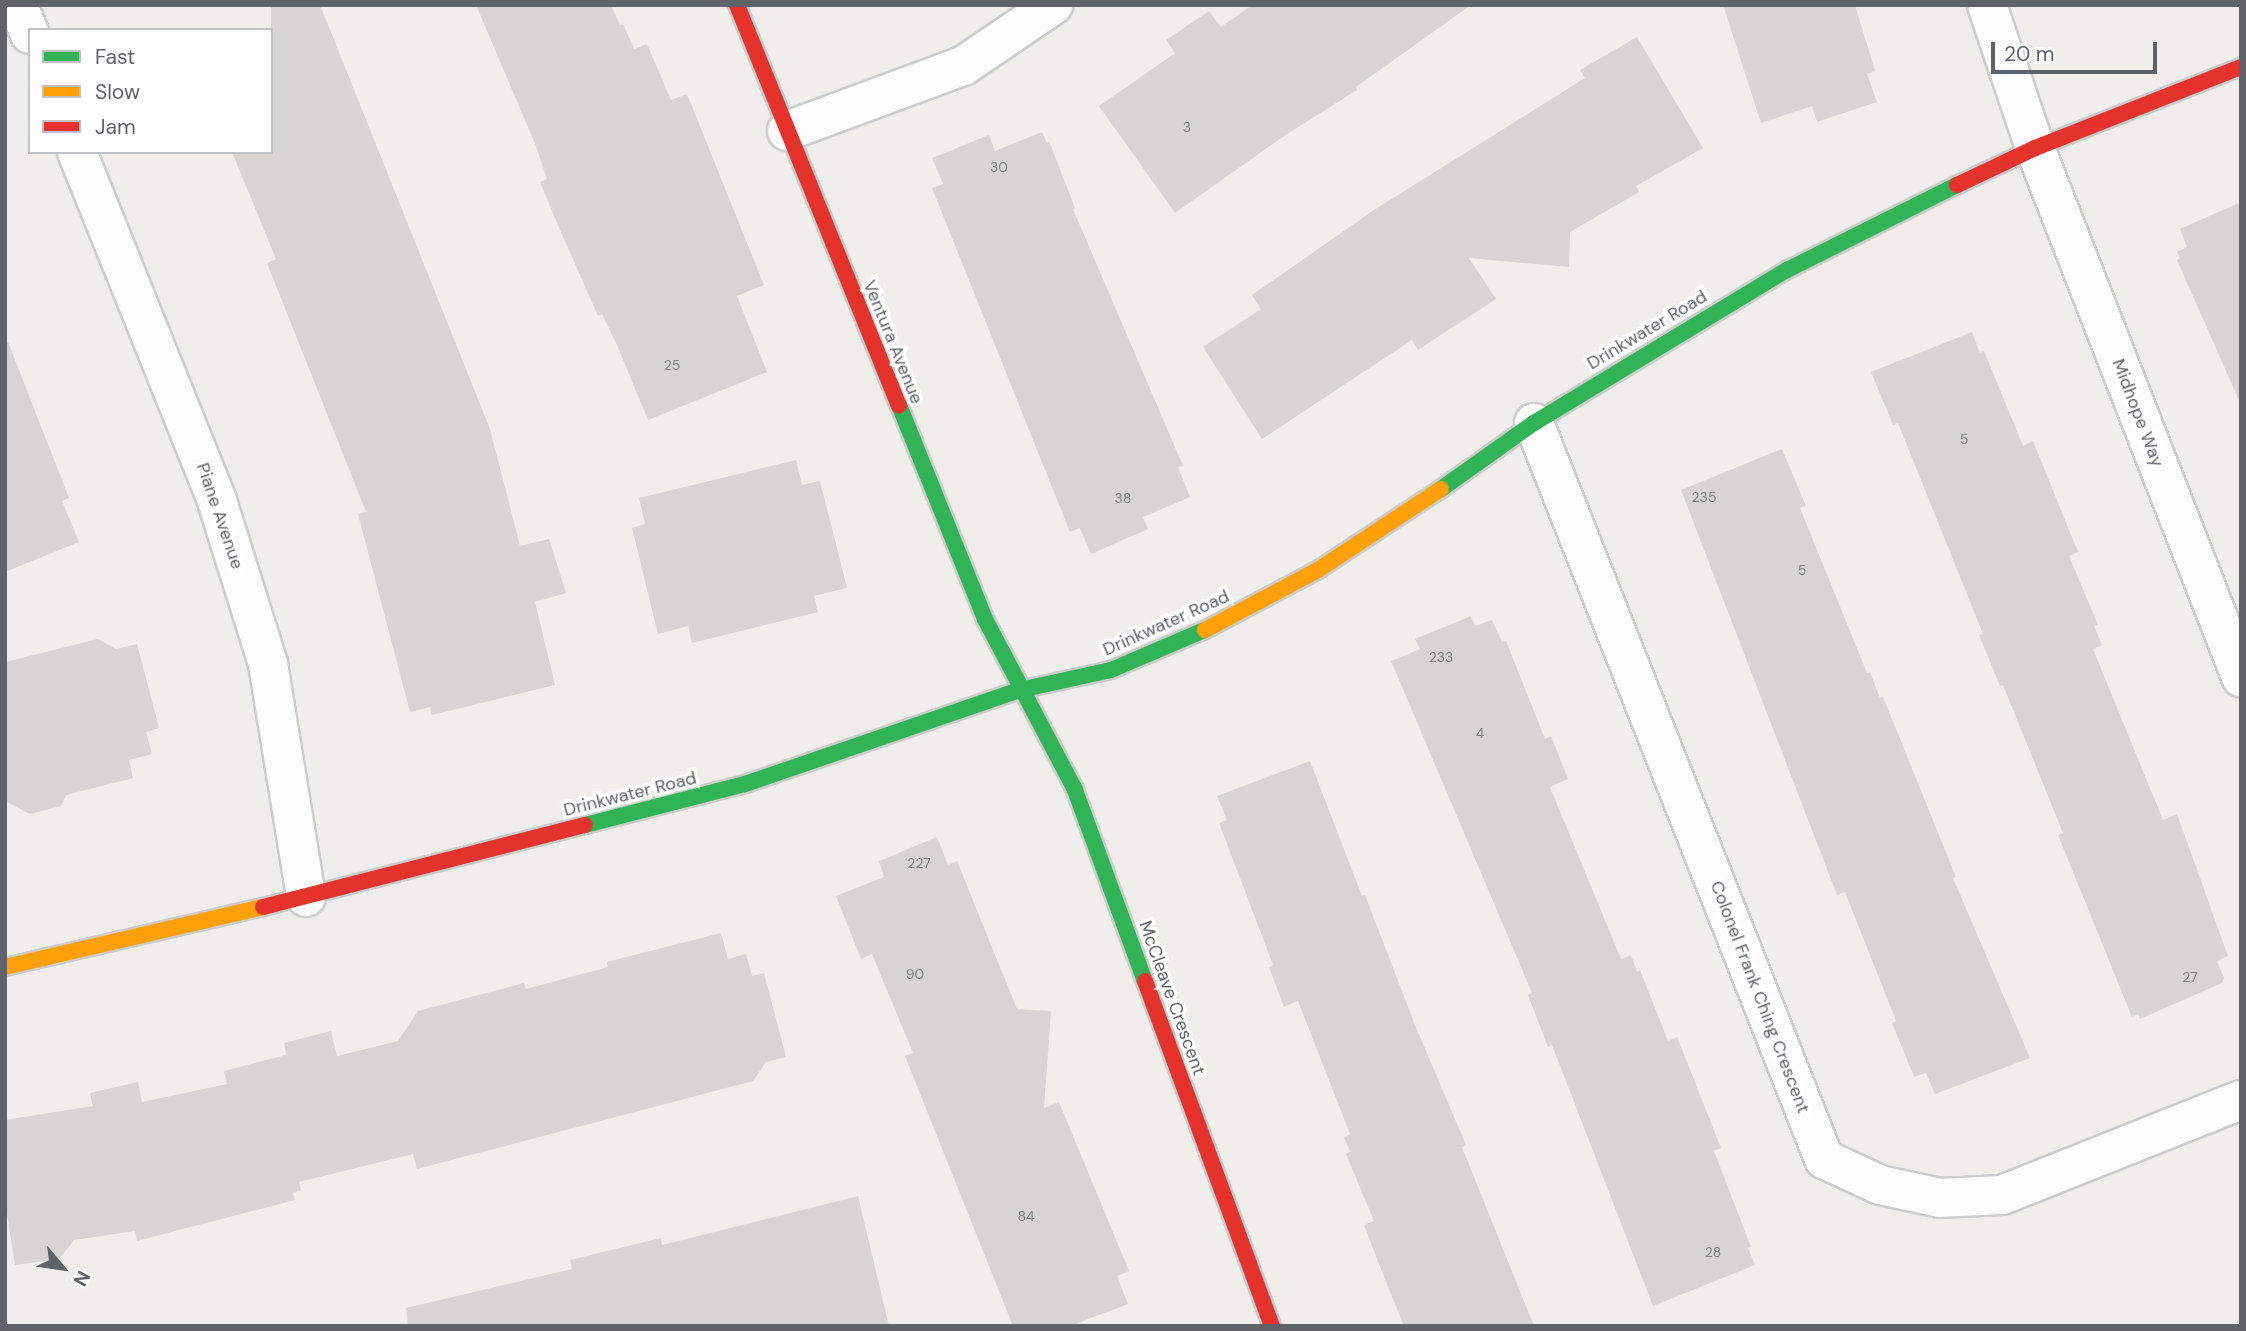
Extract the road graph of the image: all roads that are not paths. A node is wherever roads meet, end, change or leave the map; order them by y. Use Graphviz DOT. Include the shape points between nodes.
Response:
graph roads {
  1 [pos="18,5"];
  2 [pos="737,5"];
  3 [pos="1053,5"];
  4 [pos="1987,5"];
  5 [pos="28,29"];
  6 [pos="2241,67"];
  7 [pos="787,131"];
  8 [pos="2035,148"];
  9 [pos="78,154"];
  10 [pos="1534,423"];
  11 [pos="2241,677"];
  12 [pos="1020,690"];
  13 [pos="306,897"];
  14 [pos="5,967"];
  15 [pos="2241,1100"];
  16 [pos="1272,1326"];
  1 -- 5 [label="street"];
  2 -- 7 [label="street, Ventura Avenue"];
  3 -- 7 [label="street" via="963,66"];
  4 -- 8 [label="street, Midhope Way"];
  6 -- 8 [label="street, Drinkwater Road"];
  7 -- 12 [label="street, Ventura Avenue" via="985,619"];
  8 -- 10 [label="street, Drinkwater Road" via="1787,270"];
  8 -- 11 [label="street, Midhope Way"];
  9 -- 13 [label="street, Piane Avenue" via="217,501 241,576 268,664"];
  10 -- 12 [label="street, Drinkwater Road" via="1393,522 1248,608 1111,670"];
  10 -- 15 [label="street, Colonel Frank Ching Crescent" via="1824,1159 1880,1185 1940,1198 2002,1195"];
  12 -- 13 [label="street, Drinkwater Road" via="745,784"];
  12 -- 16 [label="street, McCleave Crescent" via="1075,790"];
  13 -- 14 [label="street, Drinkwater Road"];
}
